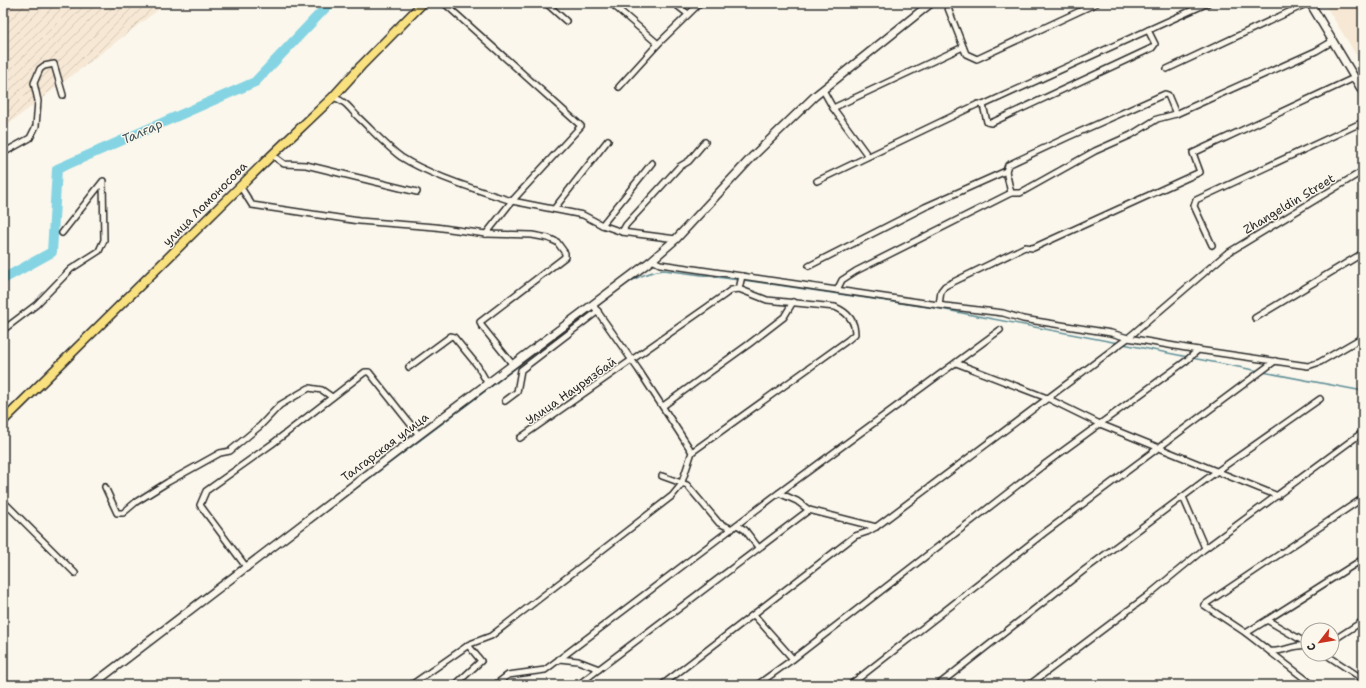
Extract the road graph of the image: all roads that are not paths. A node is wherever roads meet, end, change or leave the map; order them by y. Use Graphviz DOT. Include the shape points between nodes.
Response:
graph roads {
  1 [pos="423,3"];
  2 [pos="444,3"];
  3 [pos="546,3"];
  4 [pos="611,3"];
  5 [pos="674,3"];
  6 [pos="700,3"];
  7 [pos="946,3"];
  8 [pos="1097,3"];
  9 [pos="1208,3"];
  10 [pos="1309,3"];
  11 [pos="928,4"];
  12 [pos="688,14"];
  13 [pos="566,20"];
  14 [pos="1148,30"];
  15 [pos="1333,41"];
  16 [pos="658,44"];
  17 [pos="963,47"];
  18 [pos="1167,69"];
  19 [pos="1354,78"];
  20 [pos="619,87"];
  21 [pos="823,90"];
  22 [pos="1363,92"];
  23 [pos="63,95"];
  24 [pos="333,97"];
  25 [pos="982,105"];
  26 [pos="833,108"];
  27 [pos="1176,114"];
  28 [pos="1363,122"];
  29 [pos="608,140"];
  30 [pos="705,142"];
  31 [pos="3,153"];
  32 [pos="272,155"];
  33 [pos="868,156"];
  34 [pos="652,163"];
  35 [pos="1006,171"];
  36 [pos="1363,171"];
  37 [pos="817,181"];
  38 [pos="240,186"];
  39 [pos="417,192"];
  40 [pos="1011,193"];
  41 [pos="512,201"];
  42 [pos="554,209"];
  43 [pos="602,225"];
  44 [pos="622,232"];
  45 [pos="62,233"];
  46 [pos="486,234"];
  47 [pos="676,239"];
  48 [pos="1212,245"];
  49 [pos="1363,253"];
  50 [pos="652,260"];
  51 [pos="809,266"];
  52 [pos="742,279"];
  53 [pos="739,289"];
  54 [pos="837,290"];
  55 [pos="793,302"];
  56 [pos="939,305"];
  57 [pos="595,308"];
  58 [pos="1255,318"];
  59 [pos="3,330"];
  60 [pos="1000,330"];
  61 [pos="1363,337"];
  62 [pos="1128,338"];
  63 [pos="1198,350"];
  64 [pos="632,360"];
  65 [pos="1275,361"];
  66 [pos="956,363"];
  67 [pos="513,366"];
  68 [pos="409,367"];
  69 [pos="488,384"];
  70 [pos="332,398"];
  71 [pos="1047,398"];
  72 [pos="1320,399"];
  73 [pos="505,402"];
  74 [pos="662,406"];
  75 [pos="3,421"];
  76 [pos="1100,424"];
  77 [pos="1363,432"];
  78 [pos="419,435"];
  79 [pos="520,438"];
  80 [pos="1157,448"];
  81 [pos="692,452"];
  82 [pos="1216,472"];
  83 [pos="662,476"];
  84 [pos="681,485"];
  85 [pos="105,487"];
  86 [pos="779,493"];
  87 [pos="1278,496"];
  88 [pos="1183,497"];
  89 [pos="1363,498"];
  90 [pos="3,501"];
  91 [pos="809,510"];
  92 [pos="738,525"];
  93 [pos="876,527"];
  94 [pos="732,530"];
  95 [pos="758,547"];
  96 [pos="1205,548"];
  97 [pos="1363,559"];
  98 [pos="247,568"];
  99 [pos="75,573"];
  100 [pos="754,614"];
  101 [pos="1268,620"];
  102 [pos="1363,620"];
  103 [pos="1246,633"];
  104 [pos="1340,636"];
  105 [pos="1300,640"];
  106 [pos="468,645"];
  107 [pos="1300,646"];
  108 [pos="1268,650"];
  109 [pos="559,659"];
  110 [pos="794,659"];
  111 [pos="1336,662"];
  112 [pos="599,669"];
  113 [pos="1363,679"];
  114 [pos="92,685"];
  115 [pos="411,685"];
  116 [pos="455,685"];
  117 [pos="495,685"];
  118 [pos="578,685"];
  119 [pos="662,685"];
  120 [pos="757,685"];
  121 [pos="850,685"];
  122 [pos="938,685"];
  123 [pos="1029,685"];
  124 [pos="1313,685"];
  1 -- 24 [label="main road, улица Ломоносова"];
  2 -- 41 [label="street" via="581,126"];
  3 -- 13 [label="street"];
  4 -- 16 [label="street"];
  5 -- 12 [label="street"];
  6 -- 12 [label="street"];
  7 -- 17 [label="street"];
  8 -- 17 [label="street" via="977,59 966,54"];
  9 -- 14 [label="street"];
  10 -- 15 [label="street"];
  10 -- 18 [label="street"];
  11 -- 21 [label="street, Талгарская улица"];
  12 -- 16 [label="street"];
  14 -- 25 [label="street"];
  14 -- 25 [label="street" via="1155,44 1152,48 991,123 987,122"];
  15 -- 19 [label="street"];
  15 -- 27 [label="street"];
  16 -- 20 [label="street"];
  17 -- 26 [label="street"];
  19 -- 22 [label="street"];
  19 -- 56 [label="street" via="1193,153 1200,172 1033,248 1025,247 946,286 942,291"];
  21 -- 26 [label="street"];
  21 -- 47 [label="street, Талгарская улица" via="753,156"];
  23 -- 31 [label="street" via="54,64 40,69 34,83 38,101 36,126 30,138"];
  24 -- 32 [label="main road, улица Ломоносова"];
  24 -- 41 [label="street" via="344,101 401,156 471,188"];
  25 -- 33 [label="street" via="978,104"];
  26 -- 33 [label="street"];
  27 -- 35 [label="street" via="1168,95 1165,94 1014,162 1008,165"];
  27 -- 40 [label="street" via="1157,119 1020,193"];
  28 -- 48 [label="street" via="1196,200 1194,206"];
  29 -- 42 [label="street"];
  30 -- 44 [label="street" via="626,224"];
  32 -- 38 [label="main road, улица Ломоносова"];
  32 -- 39 [label="street" via="284,164 306,165"];
  33 -- 37 [label="street"];
  34 -- 43 [label="street"];
  35 -- 40 [label="street"];
  35 -- 51 [label="street" via="925,207"];
  36 -- 62 [label="street, Zhangeldin Street" via="1226,254"];
  38 -- 46 [label="street" via="252,205 359,221"];
  38 -- 75 [label="main road, улица Ломоносова"];
  40 -- 54 [label="street" via="856,271 842,280"];
  41 -- 42 [label="street"];
  41 -- 46 [label="street"];
  42 -- 43 [label="street" via="583,215"];
  43 -- 44 [label="street"];
  44 -- 47 [label="street"];
  45 -- 59 [label="street" via="103,181 104,240 99,251 71,269 36,305"];
  46 -- 67 [label="street" via="548,238 557,242 566,255 480,322"];
  47 -- 50 [label="street, Талгарская улица"];
  49 -- 58 [label="street"];
  50 -- 52 [label="street" via="660,264"];
  50 -- 57 [label="street, Талгарская улица"];
  52 -- 53 [label="street"];
  52 -- 54 [label="street"];
  53 -- 55 [label="street" via="767,300"];
  53 -- 64 [label="street, Улица Наурызбай" via="731,290"];
  54 -- 56 [label="street"];
  55 -- 74 [label="street" via="784,317"];
  55 -- 81 [label="street" via="844,310 855,325 855,334"];
  56 -- 62 [label="street" via="1002,313"];
  57 -- 64 [label="street"];
  57 -- 67 [label="street, Талгарская улица"];
  57 -- 73 [label="street" via="521,370 517,392"];
  60 -- 66 [label="street"];
  61 -- 65 [label="street" via="1320,362 1308,366"];
  62 -- 63 [label="street"];
  62 -- 71 [label="street, Zhangeldin Street"];
  63 -- 65 [label="street"];
  63 -- 76 [label="street"];
  64 -- 74 [label="street"];
  64 -- 79 [label="street, Улица Наурызбай"];
  65 -- 80 [label="street"];
  66 -- 71 [label="street"];
  66 -- 86 [label="street"];
  67 -- 69 [label="street, Талгарская улица"];
  68 -- 69 [label="street" via="451,336 477,365"];
  69 -- 78 [label="street, Талгарская улица"];
  70 -- 78 [label="street" via="365,372 369,372"];
  70 -- 85 [label="street" via="322,390 309,388 280,405 230,451 220,453 168,482 123,513 117,513"];
  70 -- 98 [label="street" via="206,491 200,505"];
  71 -- 76 [label="street"];
  71 -- 93 [label="street, Zhangeldin Street"];
  72 -- 82 [label="street"];
  74 -- 81 [label="street"];
  76 -- 80 [label="street"];
  76 -- 110 [label="street" via="1044,464"];
  77 -- 87 [label="street"];
  78 -- 98 [label="street, Талгарская улица"];
  80 -- 82 [label="street"];
  80 -- 121 [label="street"];
  81 -- 84 [label="street"];
  82 -- 87 [label="street"];
  82 -- 88 [label="street"];
  83 -- 84 [label="street"];
  84 -- 94 [label="street" via="687,486 718,523"];
  84 -- 106 [label="street" via="672,496 491,636"];
  86 -- 91 [label="street"];
  86 -- 92 [label="street"];
  87 -- 96 [label="street"];
  88 -- 96 [label="street"];
  88 -- 122 [label="street" via="1083,571"];
  89 -- 103 [label="street" via="1204,605"];
  90 -- 99 [label="street"];
  91 -- 93 [label="street"];
  91 -- 95 [label="street"];
  92 -- 94 [label="street"];
  92 -- 95 [label="street"];
  93 -- 100 [label="street, Zhangeldin Street" via="855,536"];
  94 -- 109 [label="street"];
  95 -- 112 [label="street"];
  96 -- 123 [label="street" via="1146,597"];
  97 -- 101 [label="street"];
  98 -- 114 [label="street, Талгарская улица"];
  100 -- 110 [label="street"];
  100 -- 119 [label="street, Zhangeldin Street"];
  101 -- 103 [label="street"];
  101 -- 105 [label="street"];
  102 -- 104 [label="street"];
  103 -- 108 [label="street"];
  106 -- 115 [label="street"];
  106 -- 116 [label="street" via="481,661"];
  107 -- 108 [label="street" via="1278,652"];
  108 -- 124 [label="street"];
  109 -- 112 [label="street" via="578,661"];
  109 -- 117 [label="street" via="545,670 508,675"];
  110 -- 120 [label="street"];
  111 -- 113 [label="street"];
  112 -- 118 [label="street"];
}
